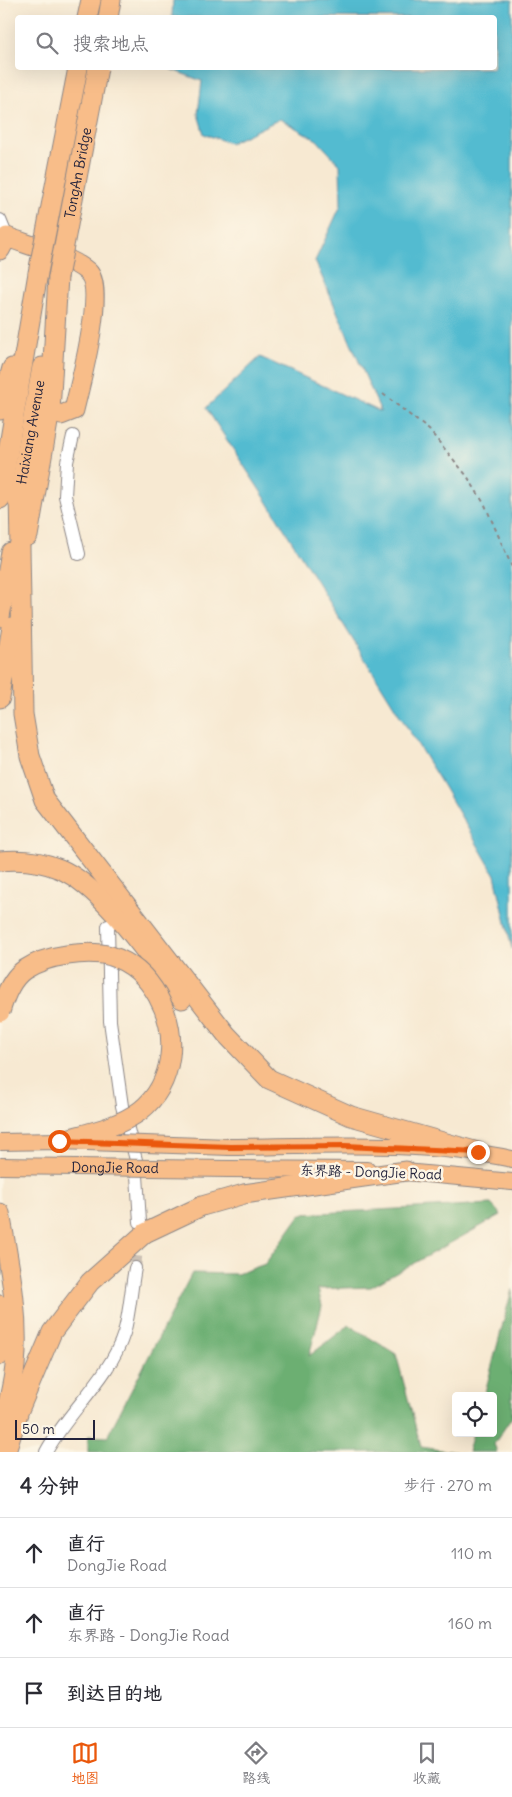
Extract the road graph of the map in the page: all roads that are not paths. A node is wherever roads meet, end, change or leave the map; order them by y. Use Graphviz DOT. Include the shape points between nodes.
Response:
graph roads {
  1 [pos="90,0"];
  2 [pos="111,0"];
  3 [pos="88,15"];
  4 [pos="108,15"];
  5 [pos="78,70"];
  6 [pos="98,70"];
  7 [pos="2,236"];
  8 [pos="38,273"];
  9 [pos="58,277"];
  10 [pos="0,410"];
  11 [pos="74,410"];
  12 [pos="50,411"];
  13 [pos="73,436"];
  14 [pos="44,447"];
  15 [pos="19,492"];
  16 [pos="0,499"];
  17 [pos="78,554"];
  18 [pos="21,578"];
  19 [pos="0,617"];
  20 [pos="0,698"];
  21 [pos="0,861"];
  22 [pos="108,926"];
  23 [pos="0,1012"];
  24 [pos="268,1079"];
  25 [pos="59,1141"];
  26 [pos="0,1142"];
  27 [pos="230,1147"];
  28 [pos="478,1152"];
  29 [pos="512,1159"];
  30 [pos="0,1166"];
  31 [pos="229,1169"];
  32 [pos="406,1171"];
  33 [pos="512,1182"];
  34 [pos="0,1213"];
  35 [pos="140,1222"];
  36 [pos="134,1268"];
  37 [pos="0,1305"];
  38 [pos="0,1355"];
  39 [pos="0,1438"];
  40 [pos="6,1452"];
  41 [pos="46,1452"];
  1 -- 3 [label="highway"];
  2 -- 4 [label="highway"];
  5 -- 8 [label="highway, TongAn Bridge, bridge"];
  6 -- 9 [label="highway, TongAn Bridge, bridge"];
  7 -- 11 [label="highway" via="79,265 90,273 95,288 94,307"];
  8 -- 10 [label="highway"];
  8 -- 16 [label="highway, Haixiang Avenue"];
  9 -- 12 [label="highway"];
  9 -- 15 [label="highway, Haixiang Avenue"];
  11 -- 12 [label="highway" via="61,414"];
  11 -- 14 [label="highway" via="62,429"];
  12 -- 14 [label="highway"];
  13 -- 17 [label="street" via="67,462 65,496"];
  14 -- 18 [label="highway"];
  15 -- 18 [label="highway"];
  15 -- 19 [label="highway, Haixiang Avenue"];
  18 -- 20 [label="highway"];
  18 -- 24 [label="highway" via="23,714 30,756 45,800 226,1034"];
  21 -- 24 [label="highway" via="21,859 59,868 82,881 106,904 217,1041"];
  22 -- 35 [label="street" via="110,1021 122,1106 136,1160"];
  23 -- 25 [label="highway, bridge" via="6,995 23,971 51,958 82,953 112,956 133,968 153,989 167,1013 172,1044 168,1070 158,1092 140,1110 116,1125"];
  24 -- 28 [label="highway" via="351,1116"];
  25 -- 26 [label="main road, DongJie Road, bridge"];
  25 -- 27 [label="main road, DongJie Road, bridge"];
  27 -- 28 [label="main road, 东界路 - DongJie Road" via="345,1146"];
  28 -- 29 [label="main road, 东界路 - DongJie Road"];
  30 -- 31 [label="main road, DongJie Road, bridge"];
  31 -- 32 [label="main road, 东界路 - DongJie Road"];
  32 -- 33 [label="main road, 东界路 - DongJie Road"];
  32 -- 40 [label="highway" via="244,1194 202,1206 145,1233 90,1282 52,1332 19,1410"];
  34 -- 39 [label="highway" via="17,1326 15,1367"];
  36 -- 41 [label="street" via="124,1333 105,1371 58,1431"];
  37 -- 38 [label="highway" via="4,1337"];
}
